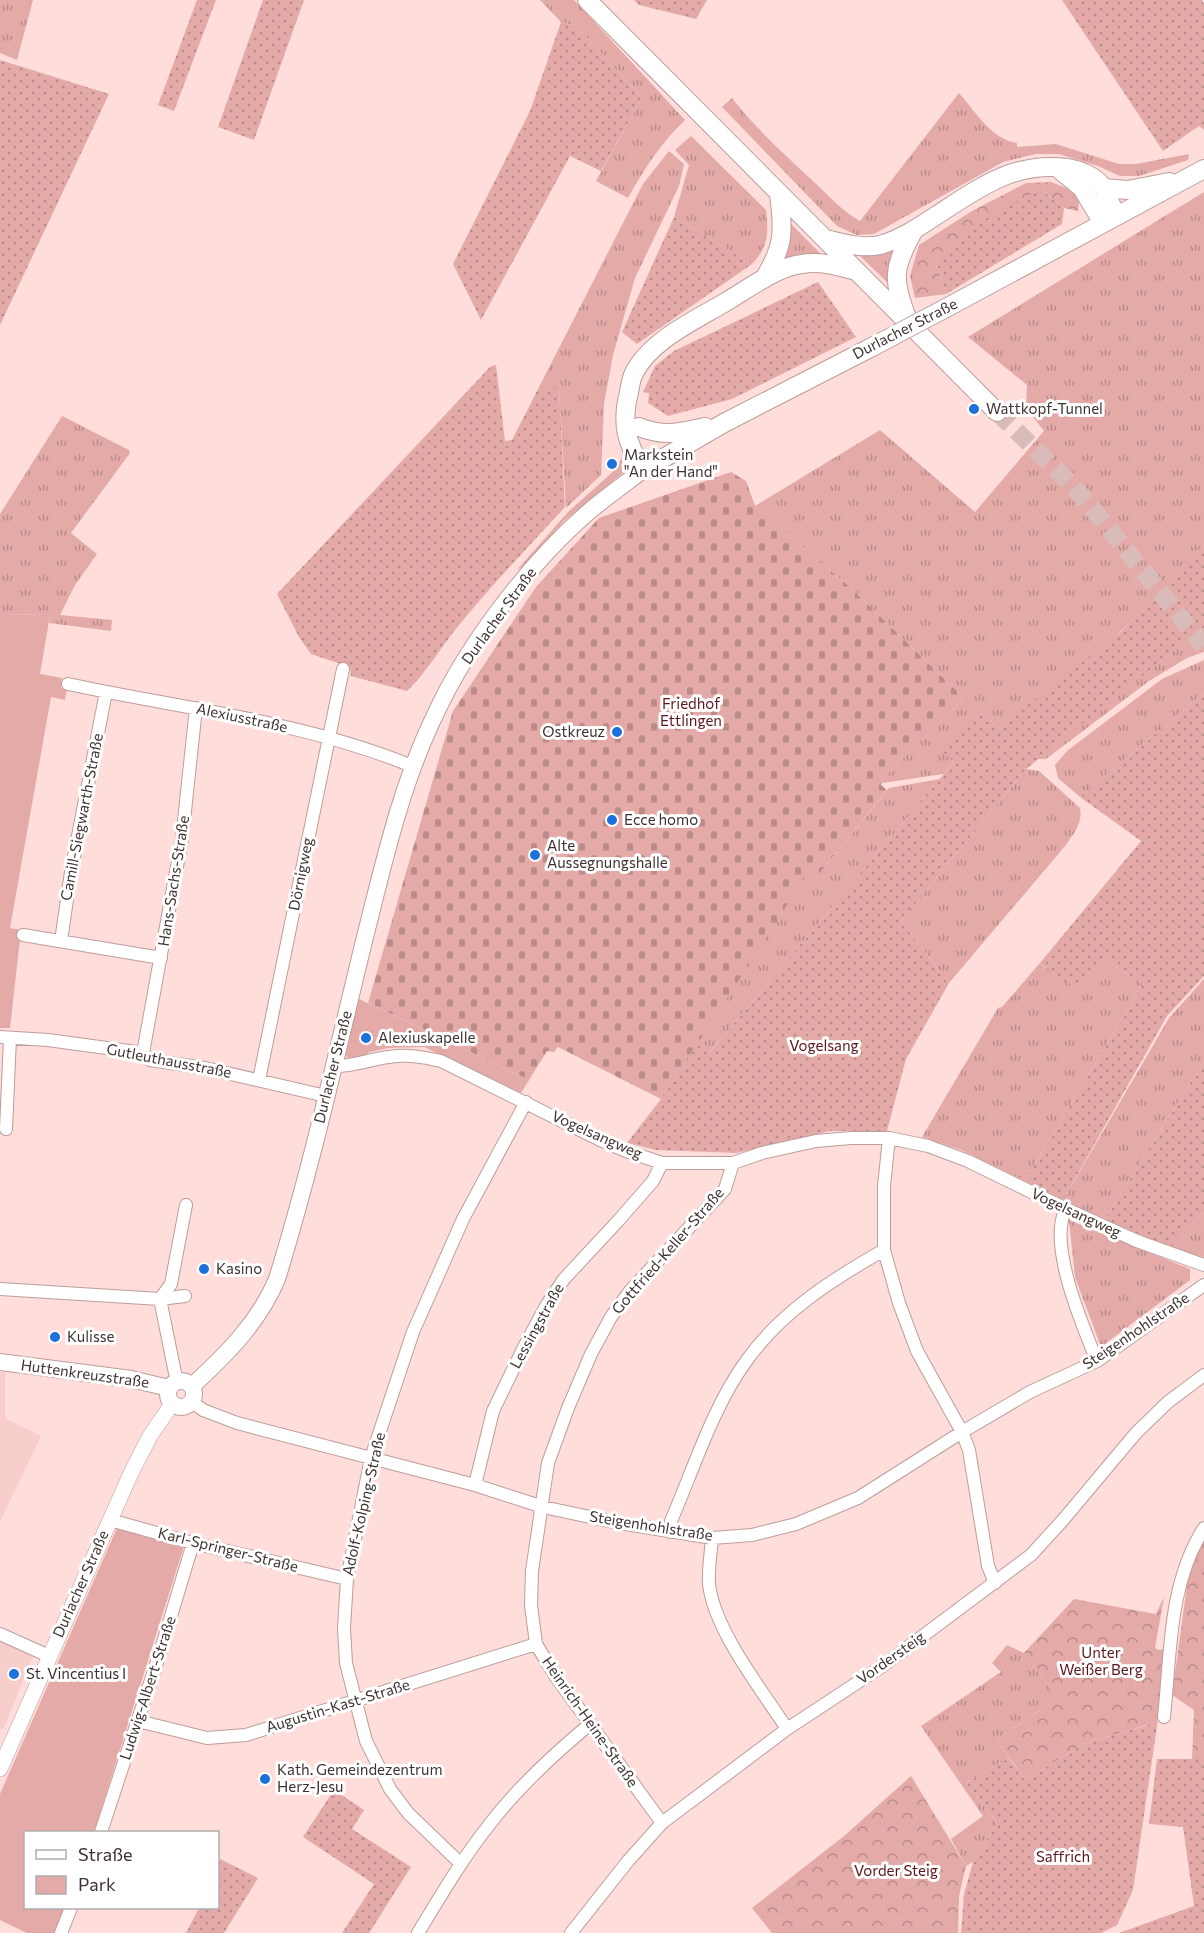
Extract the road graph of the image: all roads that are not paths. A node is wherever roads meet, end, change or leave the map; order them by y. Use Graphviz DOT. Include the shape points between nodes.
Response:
graph roads {
  1 [pos="587,0"];
  2 [pos="1054,166"];
  3 [pos="1204,169"];
  4 [pos="1186,180"];
  5 [pos="1103,188"];
  6 [pos="779,194"];
  7 [pos="1110,220"];
  8 [pos="914,230"];
  9 [pos="824,238"];
  10 [pos="856,271"];
  11 [pos="764,279"];
  12 [pos="910,326"];
  13 [pos="629,393"];
  14 [pos="997,412"];
  15 [pos="724,423"];
  16 [pos="639,428"];
  17 [pos="649,465"];
  18 [pos="343,669"];
  19 [pos="68,684"];
  20 [pos="106,692"];
  21 [pos="196,708"];
  22 [pos="328,737"];
  23 [pos="412,766"];
  24 [pos="23,935"];
  25 [pos="61,941"];
  26 [pos="161,958"];
  27 [pos="5,1037"];
  28 [pos="143,1053"];
  29 [pos="9,1061"];
  30 [pos="333,1066"];
  31 [pos="259,1080"];
  32 [pos="326,1095"];
  33 [pos="4,1098"];
  34 [pos="526,1102"];
  35 [pos="6,1129"];
  36 [pos="890,1138"];
  37 [pos="662,1162"];
  38 [pos="733,1164"];
  39 [pos="186,1205"];
  40 [pos="1066,1209"];
  41 [pos="884,1250"];
  42 [pos="1204,1265"];
  43 [pos="1204,1285"];
  44 [pos="0,1289"];
  45 [pos="185,1296"];
  46 [pos="160,1299"];
  47 [pos="1097,1361"];
  48 [pos="0,1362"];
  49 [pos="1204,1375"];
  50 [pos="172,1388"];
  51 [pos="192,1394"];
  52 [pos="962,1432"];
  53 [pos="371,1458"];
  54 [pos="475,1485"];
  55 [pos="543,1507"];
  56 [pos="110,1520"];
  57 [pos="1204,1528"];
  58 [pos="671,1532"];
  59 [pos="712,1538"];
  60 [pos="193,1543"];
  61 [pos="347,1579"];
  62 [pos="995,1583"];
  63 [pos="0,1634"];
  64 [pos="536,1644"];
  65 [pos="49,1656"];
  66 [pos="355,1702"];
  67 [pos="1164,1717"];
  68 [pos="138,1721"];
  69 [pos="590,1724"];
  70 [pos="787,1729"];
  71 [pos="0,1769"];
  72 [pos="662,1823"];
  73 [pos="102,1831"];
  74 [pos="461,1864"];
  75 [pos="71,1909"];
  76 [pos="61,1933"];
  77 [pos="418,1933"];
  78 [pos="571,1933"];
  1 -- 6 [label="main road"];
  2 -- 5 [label="main road" via="1085,173"];
  2 -- 7 [label="main road" via="1072,178"];
  2 -- 8 [label="main road" via="1021,169 1005,175"];
  3 -- 4 [label="main road, Durlacher Straße"];
  4 -- 5 [label="main road" via="1128,190"];
  4 -- 7 [label="main road, Durlacher Straße"];
  5 -- 7 [label="main road"];
  6 -- 9 [label="main road"];
  6 -- 11 [label="main road" via="782,239 777,259"];
  7 -- 15 [label="main road, Durlacher Straße, bridge"];
  8 -- 9 [label="main road" via="864,247"];
  8 -- 12 [label="main road" via="896,276"];
  9 -- 10 [label="main road"];
  10 -- 11 [label="main road" via="817,263 799,264"];
  10 -- 12 [label="main road"];
  11 -- 13 [label="main road" via="666,338 641,362"];
  12 -- 14 [label="main road"];
  13 -- 16 [label="main road"];
  13 -- 17 [label="main road" via="624,409 627,437 631,450"];
  15 -- 16 [label="main road" via="665,434"];
  15 -- 17 [label="main road, Durlacher Straße"];
  16 -- 17 [label="main road"];
  17 -- 23 [label="main road, Durlacher Straße" via="563,536 510,596 435,713"];
  18 -- 22 [label="street, Dörnigweg"];
  19 -- 20 [label="street, Alexiusstraße"];
  20 -- 21 [label="street, Alexiusstraße"];
  20 -- 25 [label="street, Camill-Siegwarth-Straße"];
  21 -- 22 [label="street, Alexiusstraße"];
  21 -- 26 [label="street, Hans-Sachs-Straße" via="182,839"];
  22 -- 23 [label="street, Alexiusstraße"];
  22 -- 31 [label="street, Dörnigweg"];
  23 -- 30 [label="main road, Durlacher Straße"];
  24 -- 25 [label="street"];
  25 -- 26 [label="street"];
  26 -- 28 [label="street, Hans-Sachs-Straße"];
  27 -- 28 [label="street, Gutleuthausstraße"];
  27 -- 29 [label="street"];
  28 -- 31 [label="street, Gutleuthausstraße" via="150,1060"];
  29 -- 33 [label="street"];
  30 -- 32 [label="main road, Durlacher Straße"];
  30 -- 34 [label="street, Vogelsangweg" via="416,1055 441,1061"];
  31 -- 32 [label="street, Gutleuthausstraße"];
  32 -- 51 [label="main road, Durlacher Straße" via="270,1295 254,1323"];
  33 -- 35 [label="street"];
  34 -- 37 [label="street, Vogelsangweg" via="598,1139"];
  34 -- 53 [label="street, Adolf-Kolping-Straße" via="463,1219 413,1332"];
  36 -- 38 [label="street, Vogelsangweg" via="816,1141"];
  36 -- 40 [label="street, Vogelsangweg" via="928,1146 968,1161"];
  36 -- 41 [label="street" via="884,1185"];
  37 -- 38 [label="street, Vogelsangweg"];
  37 -- 54 [label="street, Lessingstraße" via="653,1181 564,1278 546,1306 493,1412"];
  38 -- 55 [label="street, Gottfried-Keller-Straße" via="725,1188 611,1317 591,1354 548,1463"];
  39 -- 46 [label="street" via="171,1284"];
  40 -- 42 [label="street, Vogelsangweg"];
  40 -- 47 [label="street" via="1061,1217 1061,1236 1067,1281"];
  41 -- 52 [label="street" via="917,1351"];
  41 -- 58 [label="street" via="830,1281 784,1318 747,1359 712,1421 671,1521"];
  43 -- 47 [label="street, Steigenhohlstraße"];
  44 -- 46 [label="street"];
  45 -- 46 [label="street"];
  46 -- 50 [label="street"];
  47 -- 52 [label="street, Steigenhohlstraße" via="1030,1392"];
  48 -- 50 [label="main road, Huttenkreuzstraße"];
  49 -- 62 [label="street, Vordersteig" via="1136,1433 1031,1556"];
  50 -- 51 [label="main road" via="178,1381 186,1382"];
  50 -- 51 [label="main road" via="184,1407"];
  50 -- 56 [label="street, Durlacher Straße"];
  51 -- 53 [label="street, Steigenhohlstraße" via="203,1410 237,1423"];
  52 -- 59 [label="street, Steigenhohlstraße" via="858,1498 796,1524 752,1535"];
  52 -- 62 [label="street" via="969,1450 988,1566"];
  53 -- 54 [label="street, Steigenhohlstraße"];
  53 -- 61 [label="street, Adolf-Kolping-Straße"];
  54 -- 55 [label="street, Steigenhohlstraße"];
  55 -- 58 [label="street, Steigenhohlstraße"];
  55 -- 64 [label="street, Heinrich-Heine-Straße" via="532,1571"];
  56 -- 60 [label="street, Karl-Springer-Straße"];
  56 -- 65 [label="street, Durlacher Straße"];
  57 -- 67 [label="street" via="1179,1586"];
  58 -- 59 [label="street, Steigenhohlstraße"];
  59 -- 70 [label="street" via="709,1583 716,1613"];
  60 -- 61 [label="street, Karl-Springer-Straße"];
  60 -- 68 [label="street, Ludwig-Albert-Straße"];
  61 -- 66 [label="street, Adolf-Kolping-Straße" via="346,1663"];
  62 -- 70 [label="street, Vordersteig" via="884,1665"];
  63 -- 65 [label="street"];
  64 -- 66 [label="street, Augustin-Kast-Straße"];
  64 -- 69 [label="street, Heinrich-Heine-Straße"];
  65 -- 71 [label="street, Durlacher Straße"];
  66 -- 68 [label="street, Augustin-Kast-Straße" via="230,1738 192,1736"];
  66 -- 74 [label="street, Adolf-Kolping-Straße" via="366,1741 390,1789 408,1813"];
  68 -- 73 [label="street, Ludwig-Albert-Straße"];
  69 -- 72 [label="street, Heinrich-Heine-Straße"];
  69 -- 74 [label="street" via="517,1792"];
  70 -- 72 [label="street, Vordersteig"];
  72 -- 78 [label="street, Vordersteig"];
  74 -- 77 [label="street"];
  75 -- 76 [label="street"];
}
